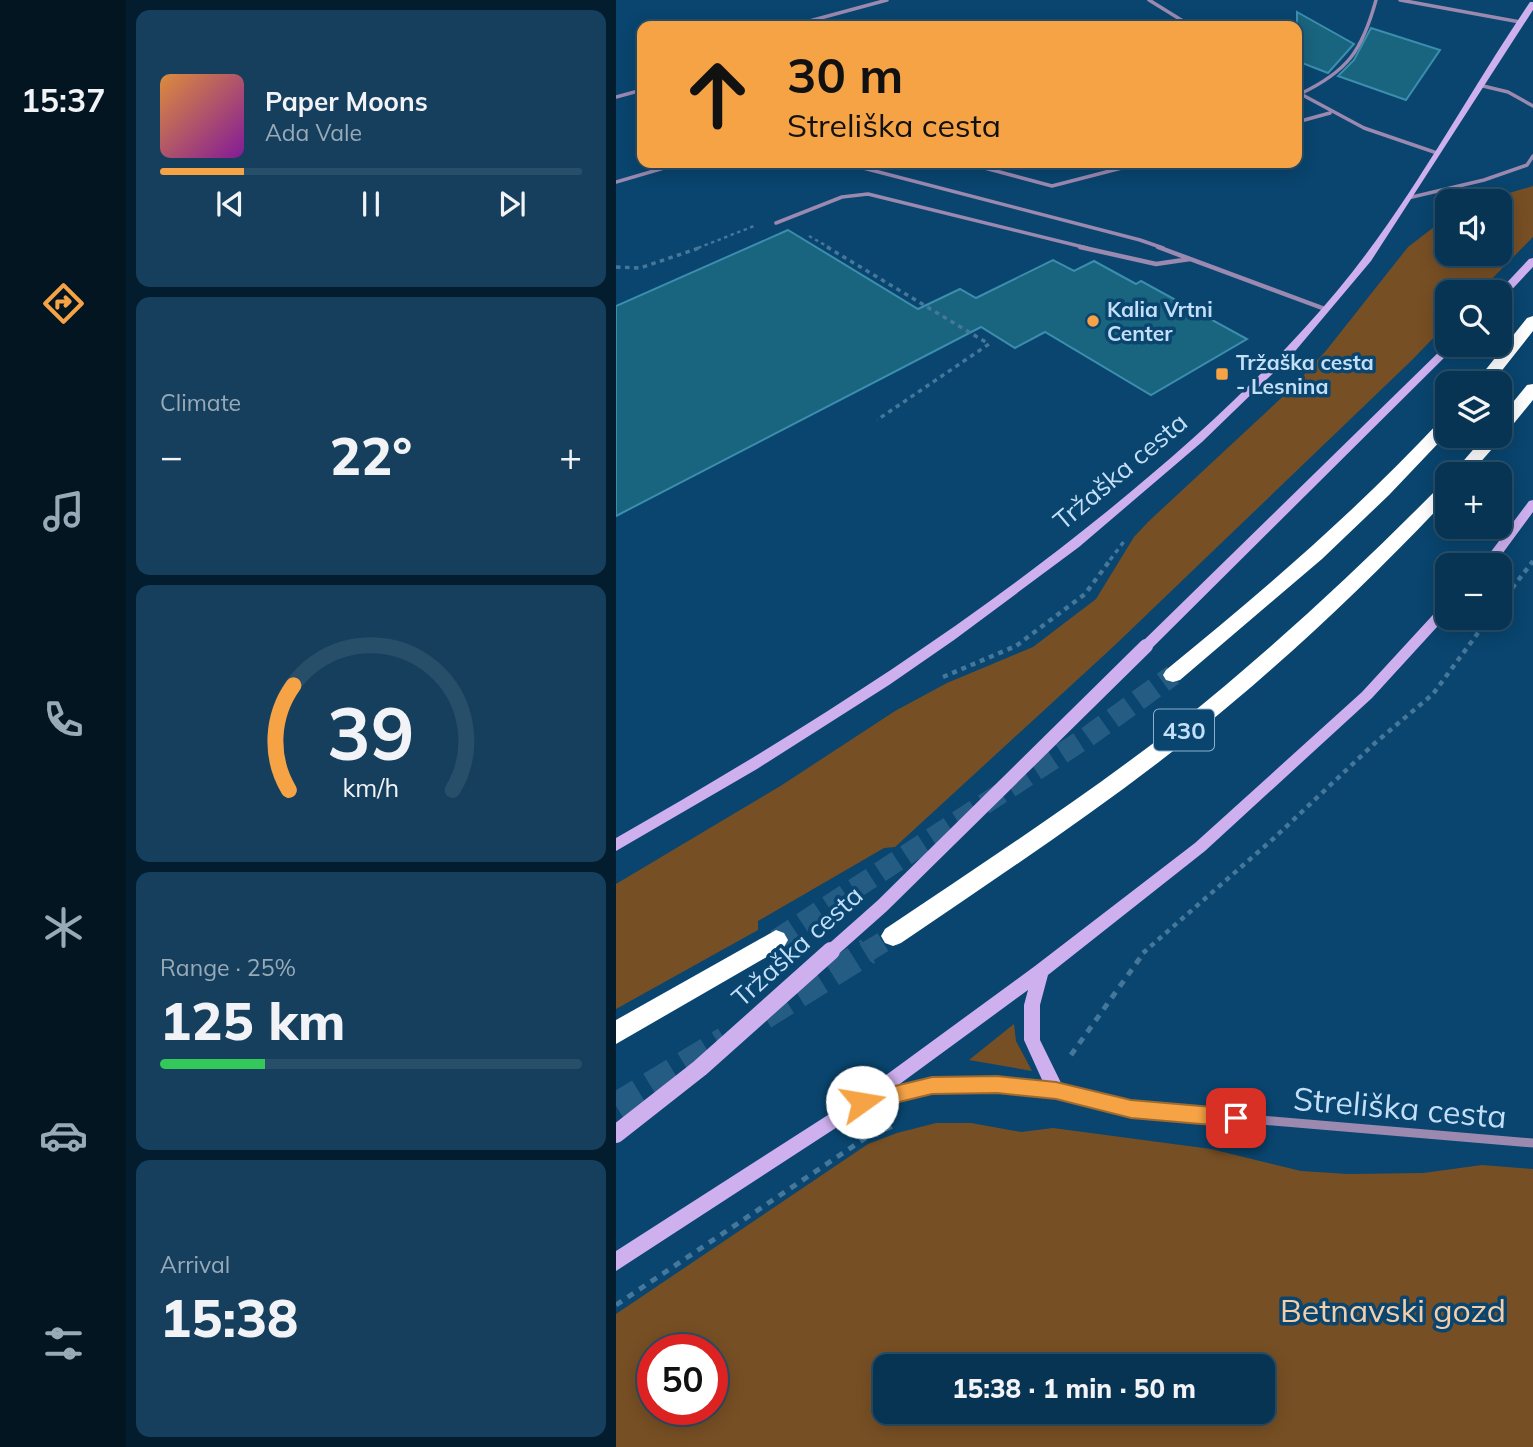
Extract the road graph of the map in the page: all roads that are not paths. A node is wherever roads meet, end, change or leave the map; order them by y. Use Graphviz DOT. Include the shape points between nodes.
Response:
graph roads {
  1 [pos="887,0"];
  2 [pos="1149,0"];
  3 [pos="1376,0"];
  4 [pos="1400,0"];
  5 [pos="1533,4"];
  6 [pos="809,21"];
  7 [pos="1183,21"];
  8 [pos="1520,22"];
  9 [pos="1479,85"];
  10 [pos="637,91"];
  11 [pos="1302,92"];
  12 [pos="1302,96"];
  13 [pos="616,97"];
  14 [pos="1533,106"];
  15 [pos="1330,113"];
  16 [pos="1302,121"];
  17 [pos="1437,153"];
  18 [pos="1533,156"];
  19 [pos="664,168"];
  20 [pos="863,168"];
  21 [pos="984,168"];
  22 [pos="1122,168"];
  23 [pos="616,182"];
  24 [pos="1408,198"];
  25 [pos="776,223"];
  26 [pos="1191,259"];
  27 [pos="1533,261"];
  28 [pos="1512,283"];
  29 [pos="1325,309"];
  30 [pos="1533,321"];
  31 [pos="1440,357"];
  32 [pos="1493,371"];
  33 [pos="1533,389"];
  34 [pos="1512,414"];
  35 [pos="1435,436"];
  36 [pos="1484,448"];
  37 [pos="1471,462"];
  38 [pos="1435,501"];
  39 [pos="1533,504"];
  40 [pos="1496,553"];
  41 [pos="1435,621"];
  42 [pos="1173,676"];
  43 [pos="616,845"];
  44 [pos="893,936"];
  45 [pos="776,940"];
  46 [pos="1041,971"];
  47 [pos="616,1033"];
  48 [pos="1056,1091"];
  49 [pos="862,1102"];
  50 [pos="616,1134"];
  51 [pos="1533,1143"];
  52 [pos="616,1262"];
  1 -- 6 [label="lane"];
  2 -- 7 [label="lane"];
  3 -- 11 [label="lane" via="1355,58 1328,82"];
  4 -- 8 [label="lane"];
  5 -- 8 [label="main road, Tržaška cesta"];
  8 -- 9 [label="main road, Tržaška cesta"];
  9 -- 14 [label="lane" via="1508,92"];
  9 -- 17 [label="main road, Tržaška cesta"];
  10 -- 13 [label="lane"];
  12 -- 15 [label="lane"];
  15 -- 16 [label="lane"];
  15 -- 17 [label="lane" via="1383,138"];
  17 -- 24 [label="main road, Tržaška cesta"];
  18 -- 24 [label="lane" via="1527,165 1484,180"];
  19 -- 23 [label="lane"];
  20 -- 26 [label="lane" via="1140,240"];
  21 -- 22 [label="lane" via="1052,186"];
  24 -- 29 [label="main road, Tržaška cesta" via="1368,259"];
  25 -- 26 [label="lane" via="842,197 869,194 1156,264"];
  26 -- 29 [label="lane"];
  27 -- 28 [label="main road"];
  29 -- 43 [label="main road, Tržaška cesta" via="1188,449 1012,593 835,715 724,785"];
  30 -- 32 [label="highway"];
  31 -- 50 [label="main road, Tržaška cesta, bridge" via="882,906 700,1068"];
  33 -- 34 [label="highway"];
  35 -- 42 [label="highway, 430" via="1332,542"];
  36 -- 37 [label="highway"];
  38 -- 44 [label="highway, 430" via="1347,590 1219,702 1061,823"];
  39 -- 40 [label="main road"];
  41 -- 46 [label="main road" via="1367,695 1200,847"];
  45 -- 47 [label="highway"];
  46 -- 48 [label="main road" via="1032,1005 1032,1040"];
  46 -- 49 [label="main road"];
  48 -- 49 [label="main road" via="997,1085 932,1086"];
  48 -- 51 [label="street, Streliška cesta" via="1131,1109"];
  49 -- 52 [label="main road"];
}
